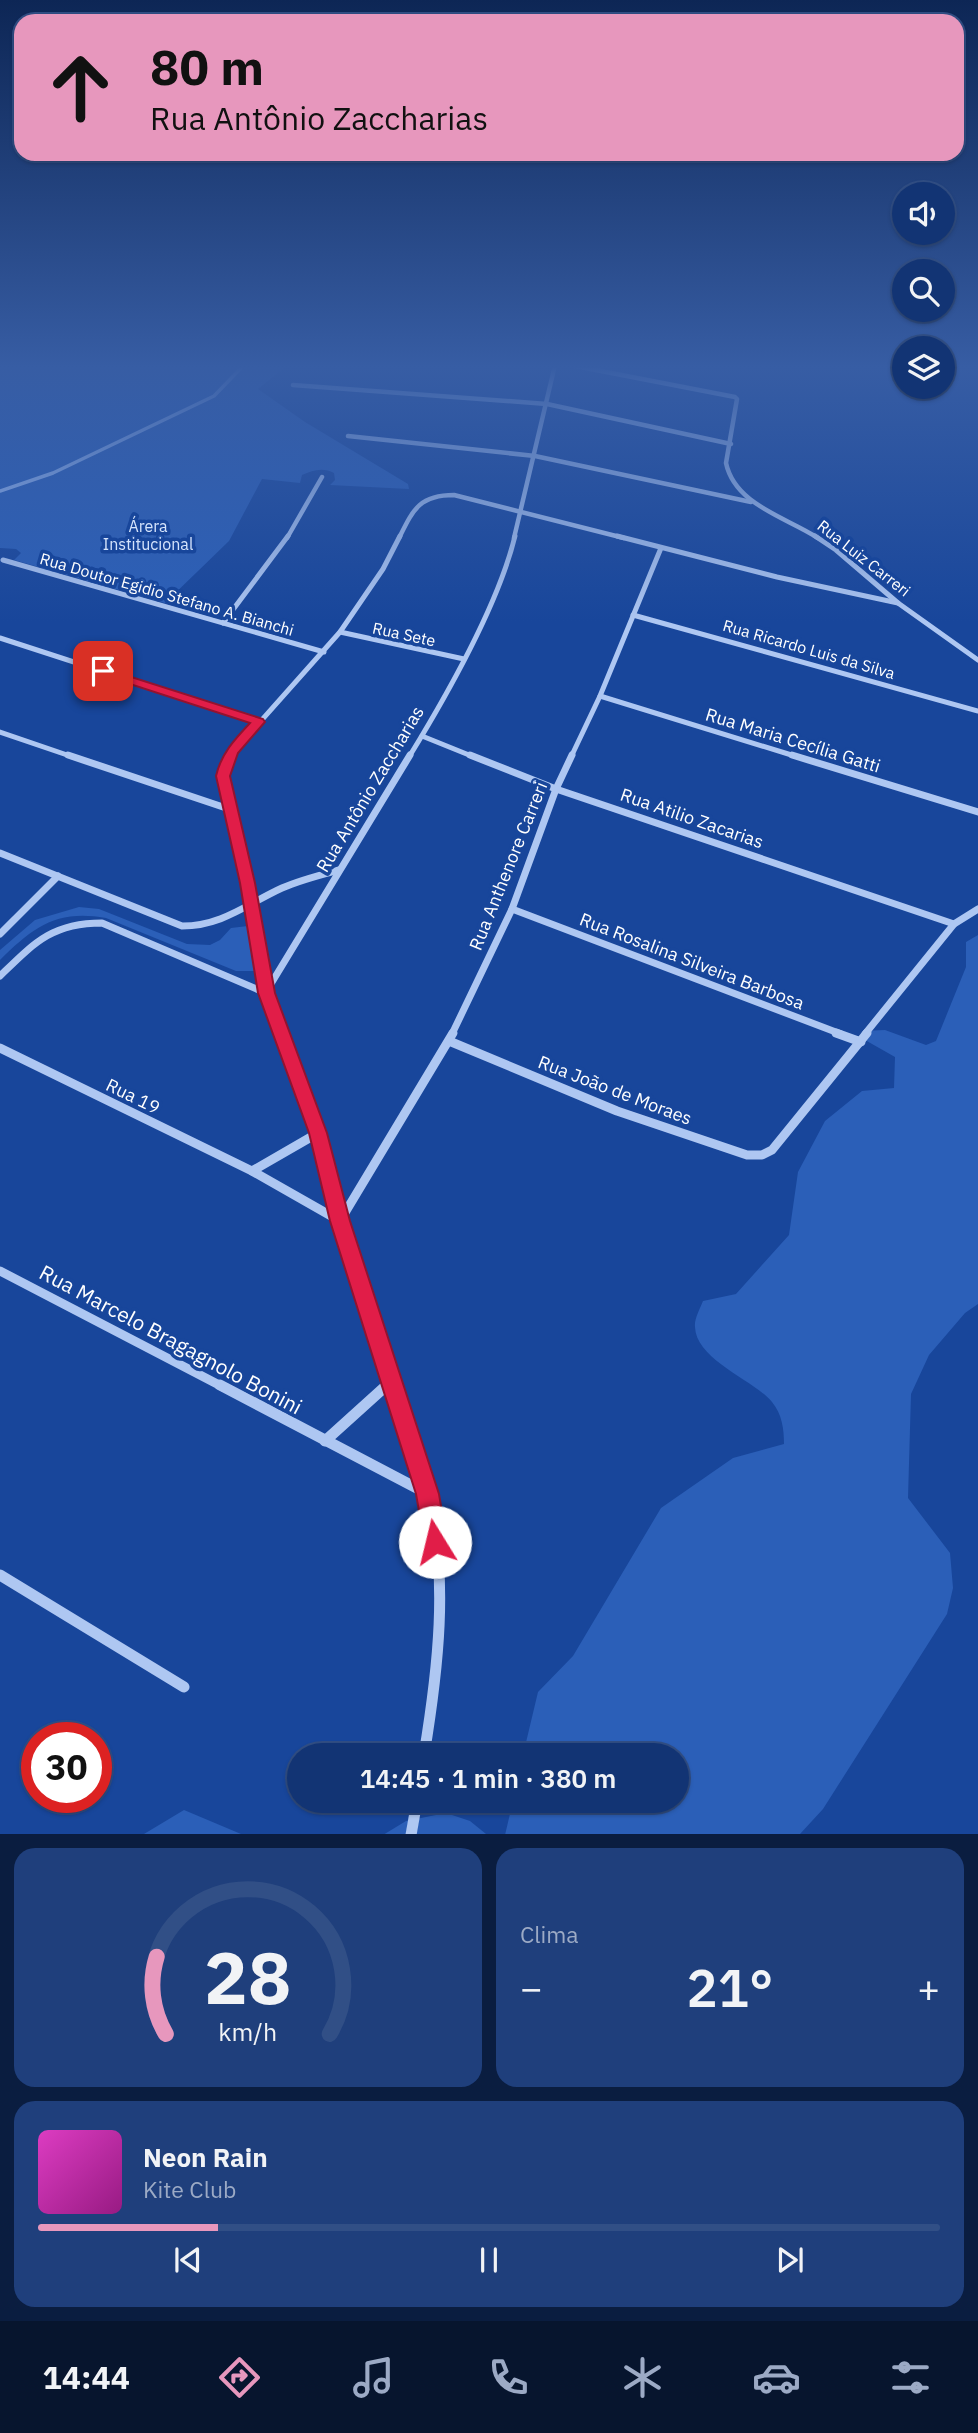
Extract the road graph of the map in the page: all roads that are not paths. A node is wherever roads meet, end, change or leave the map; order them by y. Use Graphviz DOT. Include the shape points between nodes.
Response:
graph roads {
  1 [pos="484,451"];
  2 [pos="535,451"];
  3 [pos="729,451"];
  4 [pos="534,456"];
  5 [pos="323,477"];
  6 [pos="751,502"];
  7 [pos="520,512"];
  8 [pos="661,548"];
  9 [pos="3,560"];
  10 [pos="898,603"];
  11 [pos="633,615"];
  12 [pos="223,623"];
  13 [pos="340,632"];
  14 [pos="0,638"];
  15 [pos="324,652"];
  16 [pos="464,659"];
  17 [pos="978,660"];
  18 [pos="600,696"];
  19 [pos="978,711"];
  20 [pos="258,722"];
  21 [pos="0,732"];
  22 [pos="422,736"];
  23 [pos="556,789"];
  24 [pos="229,808"];
  25 [pos="978,812"];
  26 [pos="0,853"];
  27 [pos="340,869"];
  28 [pos="58,876"];
  29 [pos="251,904"];
  30 [pos="512,909"];
  31 [pos="978,909"];
  32 [pos="954,924"];
  33 [pos="0,934"];
  34 [pos="0,976"];
  35 [pos="266,993"];
  36 [pos="449,1041"];
  37 [pos="861,1042"];
  38 [pos="0,1048"];
  39 [pos="318,1133"];
  40 [pos="252,1171"];
  41 [pos="340,1221"];
  42 [pos="0,1271"];
  43 [pos="390,1383"];
  44 [pos="325,1441"];
  45 [pos="428,1494"];
  46 [pos="0,1575"];
  47 [pos="184,1687"];
  48 [pos="426,1743"];
  49 [pos="414,1813"];
  50 [pos="411,1834"];
  1 -- 4 [label="street"];
  2 -- 4 [label="street, Rua Antônio Zaccharias"];
  3 -- 6 [label="street, Rua Luiz Carreri" via="728,472"];
  4 -- 6 [label="street"];
  4 -- 7 [label="street, Rua Antônio Zaccharias"];
  5 -- 12 [label="street" via="278,555"];
  6 -- 10 [label="street, Rua Luiz Carreri" via="836,550"];
  7 -- 8 [label="street"];
  7 -- 13 [label="street" via="454,495 425,500 413,510 383,569"];
  7 -- 16 [label="street, Rua Antônio Zaccharias" via="511,552"];
  8 -- 10 [label="street"];
  8 -- 11 [label="street, Rua Anthenore Carreri"];
  9 -- 12 [label="street, Rua Doutor Egidio Stefano A. Bianchi"];
  10 -- 17 [label="street, Rua Luiz Carreri"];
  11 -- 18 [label="street, Rua Anthenore Carreri"];
  11 -- 19 [label="street, Rua Ricardo Luis da Silva"];
  12 -- 15 [label="street, Rua Doutor Egidio Stefano A. Bianchi"];
  13 -- 15 [label="street"];
  13 -- 16 [label="street, Rua Sete"];
  14 -- 20 [label="street"];
  15 -- 20 [label="street"];
  16 -- 22 [label="street, Rua Antônio Zaccharias"];
  18 -- 23 [label="street, Rua Anthenore Carreri"];
  18 -- 25 [label="street, Rua Maria Cecília Gatti"];
  20 -- 24 [label="street" via="226,762 223,776"];
  21 -- 24 [label="street"];
  22 -- 23 [label="street, Rua Atilio Zacarias"];
  22 -- 27 [label="street, Rua Antônio Zaccharias"];
  23 -- 30 [label="street, Rua Anthenore Carreri"];
  23 -- 32 [label="street, Rua Atilio Zacarias"];
  24 -- 29 [label="street"];
  26 -- 28 [label="street"];
  27 -- 29 [label="street" via="282,888"];
  27 -- 35 [label="street, Rua Antônio Zaccharias"];
  28 -- 29 [label="street" via="182,926 219,923"];
  28 -- 33 [label="street"];
  29 -- 35 [label="street"];
  30 -- 36 [label="street, Rua Anthenore Carreri"];
  30 -- 37 [label="street, Rua Rosalina Silveira Barbosa"];
  31 -- 32 [label="street"];
  32 -- 37 [label="street"];
  34 -- 35 [label="street" via="41,937 60,926 102,923"];
  35 -- 39 [label="street"];
  36 -- 37 [label="street, Rua João de Moraes" via="617,1111 747,1155 772,1150"];
  36 -- 41 [label="street, Rua Anthenore Carreri"];
  38 -- 40 [label="street, Rua 19"];
  39 -- 40 [label="street"];
  39 -- 41 [label="street"];
  40 -- 41 [label="street, Rua 19"];
  41 -- 43 [label="street"];
  42 -- 44 [label="street, Rua Marcelo Bragagnolo Bonini"];
  43 -- 44 [label="street"];
  43 -- 45 [label="street"];
  44 -- 45 [label="street, Rua Marcelo Bragagnolo Bonini"];
  45 -- 48 [label="street" via="439,1567 437,1676"];
  46 -- 47 [label="street"];
  49 -- 50 [label="street"];
}
